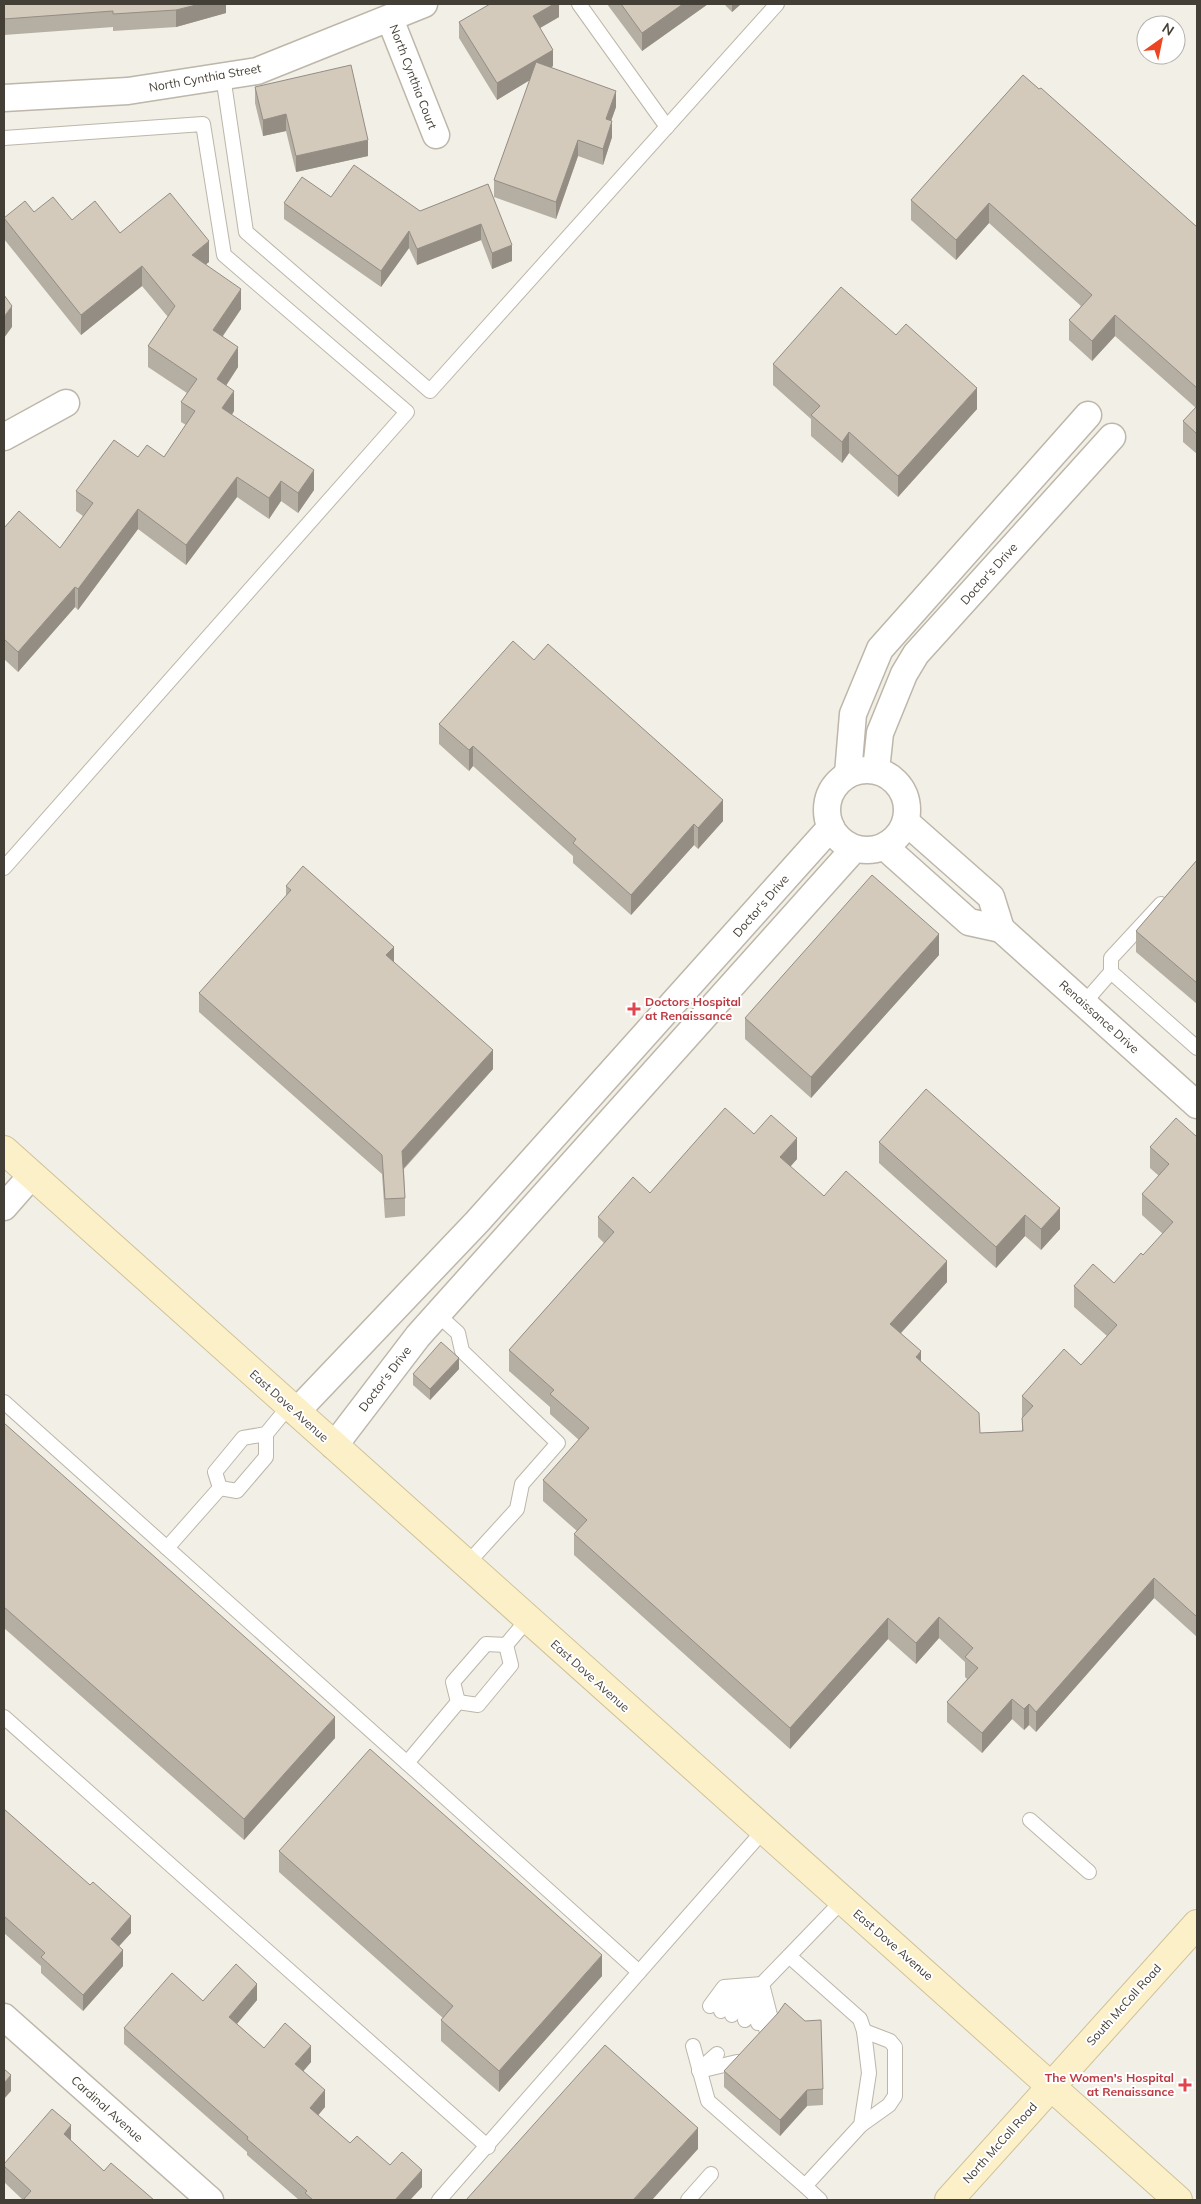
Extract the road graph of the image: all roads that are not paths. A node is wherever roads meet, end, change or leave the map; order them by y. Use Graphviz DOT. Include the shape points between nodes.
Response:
graph roads {
  1 [pos="424,4"];
  2 [pos="579,4"];
  3 [pos="777,4"];
  4 [pos="390,19"];
  5 [pos="223,76"];
  6 [pos="4,98"];
  7 [pos="667,127"];
  8 [pos="436,135"];
  9 [pos="4,138"];
  10 [pos="66,403"];
  11 [pos="1088,415"];
  12 [pos="4,437"];
  13 [pos="1112,437"];
  14 [pos="1037,472"];
  15 [pos="1062,493"];
  16 [pos="893,633"];
  17 [pos="916,654"];
  18 [pos="853,727"];
  19 [pos="880,733"];
  20 [pos="876,770"];
  21 [pos="848,774"];
  22 [pos="906,822"];
  23 [pos="831,826"];
  24 [pos="885,846"];
  25 [pos="854,848"];
  26 [pos="4,868"];
  27 [pos="1171,892"];
  28 [pos="1001,929"];
  29 [pos="731,940"];
  30 [pos="754,960"];
  31 [pos="1112,972"];
  32 [pos="1084,1004"];
  33 [pos="670,1007"];
  34 [pos="694,1028"];
  35 [pos="1197,1048"];
  36 [pos="629,1053"];
  37 [pos="652,1074"];
  38 [pos="1197,1105"];
  39 [pos="4,1150"];
  40 [pos="525,1169"];
  41 [pos="32,1175"];
  42 [pos="549,1190"];
  43 [pos="4,1207"];
  44 [pos="477,1222"];
  45 [pos="502,1244"];
  46 [pos="412,1292"];
  47 [pos="437,1314"];
  48 [pos="4,1402"];
  49 [pos="293,1409"];
  50 [pos="266,1434"];
  51 [pos="334,1446"];
  52 [pos="220,1488"];
  53 [pos="167,1548"];
  54 [pos="466,1565"];
  55 [pos="527,1620"];
  56 [pos="506,1645"];
  57 [pos="458,1702"];
  58 [pos="4,1717"];
  59 [pos="406,1763"];
  60 [pos="1030,1820"];
  61 [pos="763,1831"];
  62 [pos="1089,1872"];
  63 [pos="842,1900"];
  64 [pos="1197,1924"];
  65 [pos="789,1956"];
  66 [pos="639,1972"];
  67 [pos="762,1984"];
  68 [pos="4,2017"];
  69 [pos="739,2017"];
  70 [pos="864,2031"];
  71 [pos="711,2052"];
  72 [pos="699,2070"];
  73 [pos="1050,2087"];
  74 [pos="862,2125"];
  75 [pos="488,2147"];
  76 [pos="711,2174"];
  77 [pos="805,2186"];
  78 [pos="210,2200"];
  79 [pos="439,2200"];
  80 [pos="688,2200"];
  81 [pos="820,2200"];
  82 [pos="949,2200"];
  83 [pos="1178,2200"];
  1 -- 4 [label="street, North Cynthia Street"];
  2 -- 7 [label="lane"];
  3 -- 7 [label="lane"];
  4 -- 5 [label="street, North Cynthia Street" via="257,71"];
  4 -- 8 [label="street, North Cynthia Court"];
  5 -- 6 [label="street, North Cynthia Street" via="128,91"];
  5 -- 7 [label="lane" via="246,232 430,391"];
  9 -- 26 [label="lane" via="203,124 224,255 406,412"];
  10 -- 12 [label="street"];
  11 -- 14 [label="street"];
  13 -- 15 [label="street, Doctor's Drive"];
  14 -- 15 [label="street"];
  14 -- 16 [label="street"];
  15 -- 17 [label="street, Doctor's Drive"];
  16 -- 17 [label="street"];
  16 -- 18 [label="street" via="876,657 853,714"];
  17 -- 19 [label="street, Doctor's Drive" via="904,674"];
  18 -- 19 [label="street"];
  18 -- 21 [label="street"];
  19 -- 20 [label="street, Doctor's Drive"];
  20 -- 21 [label="street" via="863,769"];
  20 -- 22 [label="street" via="893,778 904,792 908,806"];
  21 -- 23 [label="street" via="835,786 828,800 826,812"];
  22 -- 24 [label="street" via="900,834"];
  22 -- 28 [label="street" via="991,898"];
  23 -- 25 [label="street" via="838,837"];
  23 -- 29 [label="street, Doctor's Drive"];
  24 -- 25 [label="street" via="870,850"];
  24 -- 28 [label="street, Renaissance Drive" via="969,922"];
  25 -- 30 [label="street, Doctor's Drive"];
  27 -- 31 [label="lane" via="1111,958"];
  28 -- 32 [label="street, Renaissance Drive"];
  29 -- 30 [label="street, Doctor's Drive"];
  29 -- 33 [label="street, Doctor's Drive"];
  30 -- 34 [label="street, Doctor's Drive"];
  31 -- 32 [label="lane"];
  31 -- 35 [label="lane"];
  32 -- 38 [label="street, Renaissance Drive"];
  33 -- 34 [label="street"];
  33 -- 36 [label="street, Doctor's Drive"];
  34 -- 37 [label="street, Doctor's Drive"];
  36 -- 37 [label="street"];
  36 -- 40 [label="street, Doctor's Drive"];
  37 -- 42 [label="street, Doctor's Drive"];
  39 -- 41 [label="main road, East Dove Avenue"];
  40 -- 42 [label="street"];
  40 -- 44 [label="street, Doctor's Drive"];
  41 -- 43 [label="street"];
  41 -- 49 [label="main road, East Dove Avenue"];
  42 -- 45 [label="street, Doctor's Drive"];
  44 -- 45 [label="street"];
  44 -- 46 [label="street, Doctor's Drive"];
  45 -- 47 [label="street, Doctor's Drive"];
  46 -- 47 [label="street"];
  46 -- 49 [label="street, Doctor's Drive"];
  47 -- 51 [label="street, Doctor's Drive"];
  47 -- 54 [label="lane" via="458,1333 462,1351 558,1443 522,1484 516,1509"];
  48 -- 53 [label="lane"];
  49 -- 50 [label="lane"];
  49 -- 51 [label="main road, East Dove Avenue"];
  50 -- 52 [label="lane" via="243,1438 215,1472"];
  50 -- 52 [label="lane" via="266,1457 261,1464 237,1491"];
  51 -- 54 [label="main road, East Dove Avenue"];
  52 -- 53 [label="lane"];
  53 -- 59 [label="lane"];
  54 -- 55 [label="main road, East Dove Avenue"];
  55 -- 56 [label="lane"];
  55 -- 61 [label="main road, East Dove Avenue"];
  56 -- 57 [label="lane" via="486,1644 453,1682"];
  56 -- 57 [label="lane" via="511,1665 478,1705"];
  57 -- 59 [label="lane"];
  58 -- 75 [label="lane"];
  59 -- 66 [label="lane"];
  60 -- 62 [label="lane"];
  61 -- 63 [label="main road, East Dove Avenue"];
  61 -- 66 [label="lane"];
  63 -- 65 [label="lane"];
  63 -- 73 [label="main road, East Dove Avenue"];
  64 -- 73 [label="main road, South McColl Road"];
  65 -- 67 [label="lane"];
  65 -- 70 [label="lane" via="860,2019"];
  66 -- 75 [label="lane"];
  67 -- 69 [label="lane"];
  67 -- 69 [label="lane" via="724,1987"];
  67 -- 69 [label="lane" via="772,2022"];
  68 -- 78 [label="street, Cardinal Avenue"];
  70 -- 74 [label="lane" via="869,2073"];
  70 -- 74 [label="lane" via="890,2041 895,2047 895,2096 889,2105"];
  71 -- 72 [label="lane"];
  71 -- 72 [label="lane"];
  71 -- 72 [label="lane"];
  72 -- 77 [label="lane" via="708,2101"];
  73 -- 82 [label="main road, North McColl Road"];
  73 -- 83 [label="main road, East Dove Avenue"];
  74 -- 77 [label="lane"];
  75 -- 79 [label="lane"];
  76 -- 80 [label="lane"];
  77 -- 81 [label="lane"];
}
